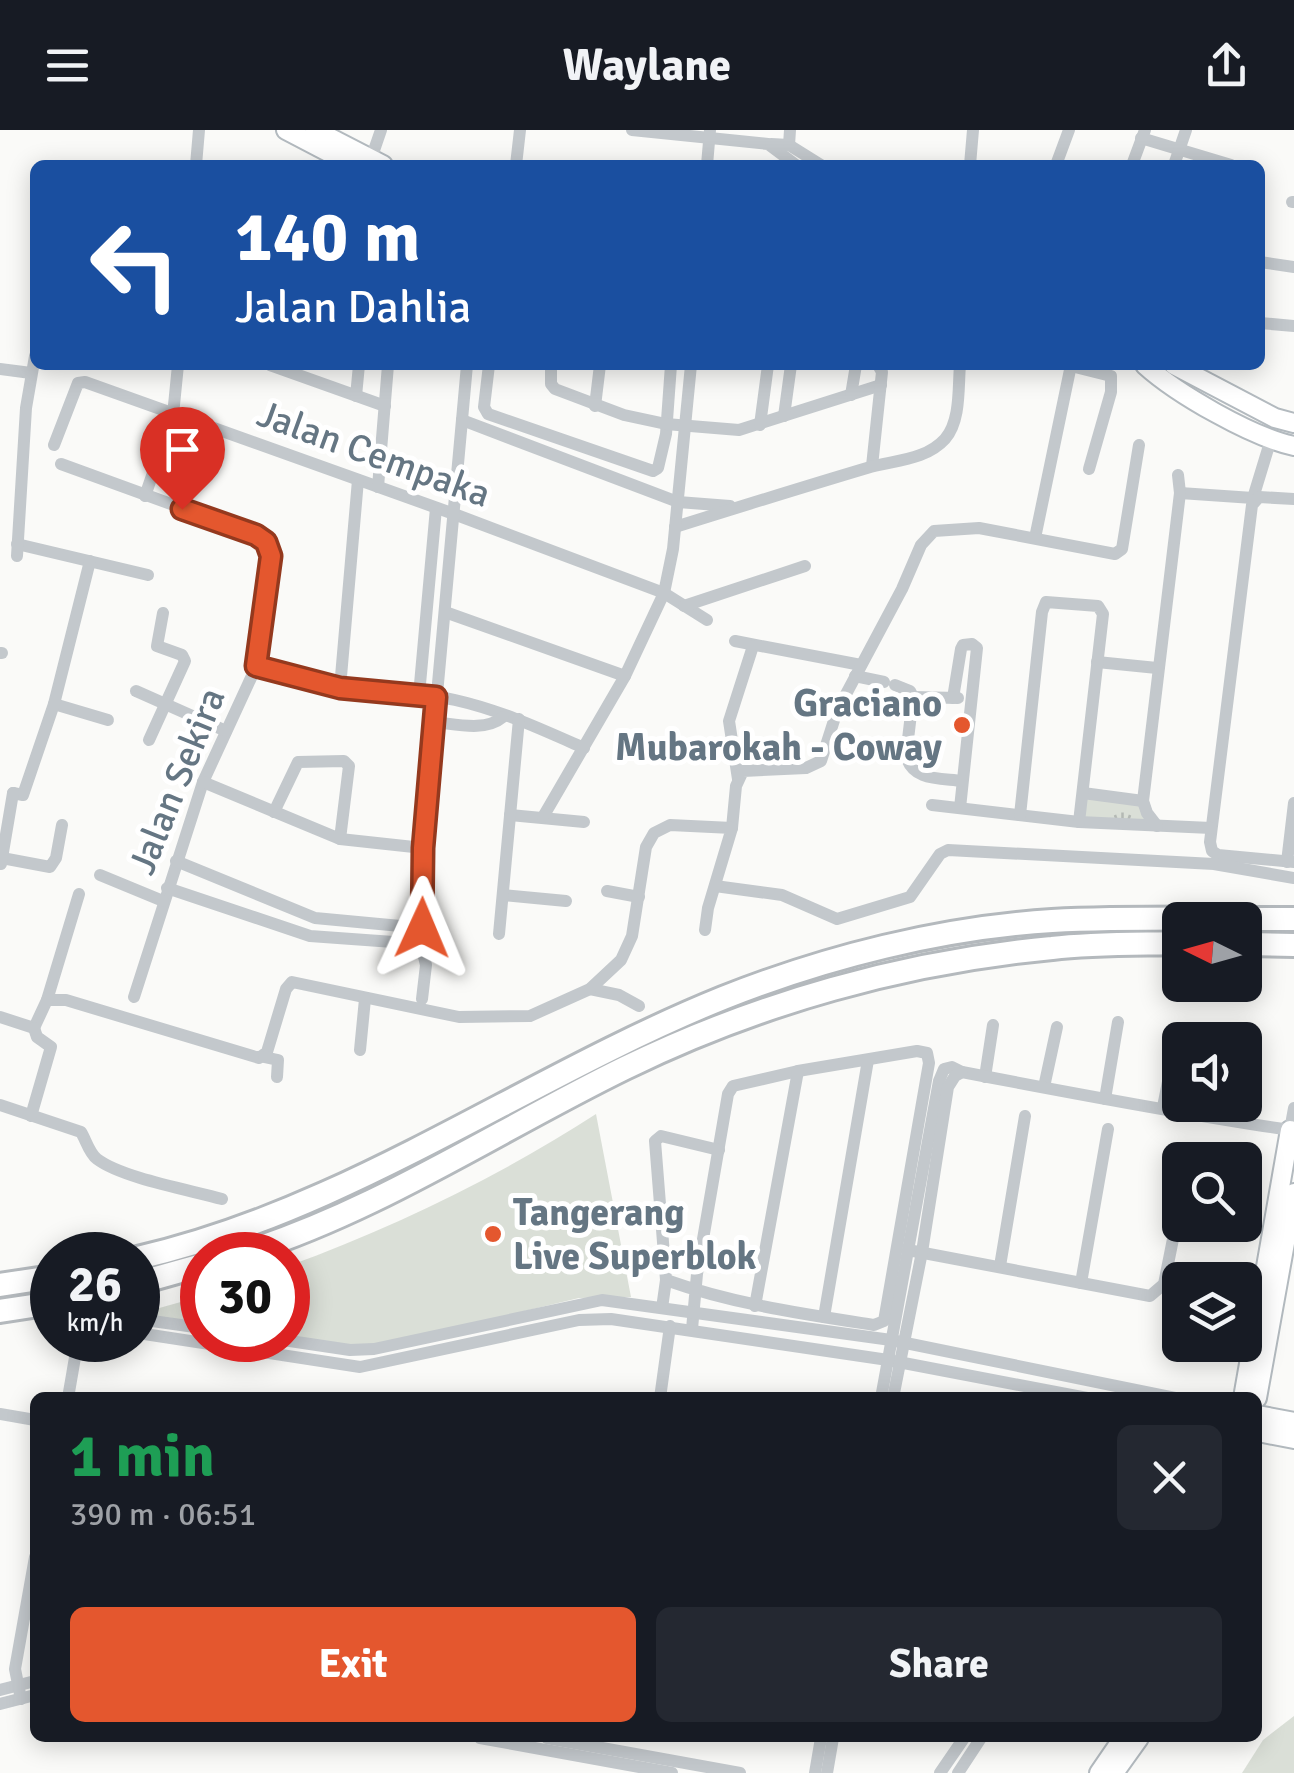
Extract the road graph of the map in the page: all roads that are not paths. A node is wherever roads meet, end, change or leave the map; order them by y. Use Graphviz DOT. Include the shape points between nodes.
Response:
graph roads {
  1 [pos="199,130"];
  2 [pos="286,130"];
  3 [pos="314,130"];
  4 [pos="380,130"];
  5 [pos="520,130"];
  6 [pos="632,130"];
  7 [pos="790,130"];
  8 [pos="973,130"];
  9 [pos="1070,130"];
  10 [pos="1186,130"];
  11 [pos="680,133"];
  12 [pos="1143,134"];
  13 [pos="710,135"];
  14 [pos="768,144"];
  15 [pos="789,145"];
  16 [pos="1180,148"];
  17 [pos="196,160"];
  18 [pos="365,160"];
  19 [pos="366,160"];
  20 [pos="368,160"];
  21 [pos="517,160"];
  22 [pos="708,160"];
  23 [pos="789,160"];
  24 [pos="813,160"];
  25 [pos="970,160"];
  26 [pos="1058,160"];
  27 [pos="1134,160"];
  28 [pos="1176,160"];
  29 [pos="1216,160"];
  30 [pos="1265,263"];
  31 [pos="1294,266"];
  32 [pos="1265,323"];
  33 [pos="1294,326"];
  34 [pos="0,369"];
  35 [pos="32,370"];
  36 [pos="178,370"];
  37 [pos="292,370"];
  38 [pos="359,370"];
  39 [pos="388,370"];
  40 [pos="467,370"];
  41 [pos="488,370"];
  42 [pos="551,370"];
  43 [pos="599,370"];
  44 [pos="671,370"];
  45 [pos="691,370"];
  46 [pos="767,370"];
  47 [pos="790,370"];
  48 [pos="855,370"];
  49 [pos="881,370"];
  50 [pos="959,370"];
  51 [pos="1070,370"];
  52 [pos="1087,370"];
  53 [pos="1151,370"];
  54 [pos="1184,370"];
  55 [pos="31,373"];
  56 [pos="881,385"];
  57 [pos="851,394"];
  58 [pos="356,396"];
  59 [pos="385,406"];
  60 [pos="595,406"];
  61 [pos="173,415"];
  62 [pos="784,416"];
  63 [pos="462,420"];
  64 [pos="1294,423"];
  65 [pos="666,424"];
  66 [pos="686,424"];
  67 [pos="760,425"];
  68 [pos="1271,439"];
  69 [pos="54,445"];
  70 [pos="1139,445"];
  71 [pos="1294,446"];
  72 [pos="610,458"];
  73 [pos="60,464"];
  74 [pos="872,466"];
  75 [pos="1088,469"];
  76 [pos="604,474"];
  77 [pos="1178,476"];
  78 [pos="358,480"];
  79 [pos="378,487"];
  80 [pos="1180,493"];
  81 [pos="145,496"];
  82 [pos="1294,499"];
  83 [pos="678,502"];
  84 [pos="740,507"];
  85 [pos="436,508"];
  86 [pos="454,514"];
  87 [pos="675,527"];
  88 [pos="1035,538"];
  89 [pos="90,560"];
  90 [pos="806,566"];
  91 [pos="148,575"];
  92 [pos="664,593"];
  93 [pos="684,606"];
  94 [pos="445,612"];
  95 [pos="163,613"];
  96 [pos="707,620"];
  97 [pos="1097,662"];
  98 [pos="256,666"];
  99 [pos="1157,668"];
  100 [pos="858,671"];
  101 [pos="625,676"];
  102 [pos="340,688"];
  103 [pos="136,691"];
  104 [pos="420,695"];
  105 [pos="436,697"];
  106 [pos="913,697"];
  107 [pos="954,698"];
  108 [pos="970,699"];
  109 [pos="54,704"];
  110 [pos="166,705"];
  111 [pos="503,717"];
  112 [pos="108,720"];
  113 [pos="519,720"];
  114 [pos="434,722"];
  115 [pos="226,731"];
  116 [pos="149,740"];
  117 [pos="584,748"];
  118 [pos="738,780"];
  119 [pos="204,782"];
  120 [pos="962,782"];
  121 [pos="7,791"];
  122 [pos="1082,793"];
  123 [pos="1143,801"];
  124 [pos="1294,803"];
  125 [pos="932,805"];
  126 [pos="960,808"];
  127 [pos="274,812"];
  128 [pos="510,815"];
  129 [pos="1020,815"];
  130 [pos="543,817"];
  131 [pos="584,822"];
  132 [pos="1080,822"];
  133 [pos="62,825"];
  134 [pos="1157,826"];
  135 [pos="732,828"];
  136 [pos="1212,828"];
  137 [pos="340,839"];
  138 [pos="423,848"];
  139 [pos="176,861"];
  140 [pos="1,862"];
  141 [pos="1291,862"];
  142 [pos="100,875"];
  143 [pos="1294,878"];
  144 [pos="715,886"];
  145 [pos="607,890"];
  146 [pos="79,894"];
  147 [pos="165,894"];
  148 [pos="503,896"];
  149 [pos="639,897"];
  150 [pos="566,901"];
  151 [pos="316,918"];
  152 [pos="1294,920"];
  153 [pos="422,928"];
  154 [pos="705,930"];
  155 [pos="499,934"];
  156 [pos="310,936"];
  157 [pos="421,944"];
  158 [pos="1162,944"];
  159 [pos="1262,945"];
  160 [pos="1294,946"];
  161 [pos="590,989"];
  162 [pos="134,997"];
  163 [pos="365,999"];
  164 [pos="422,999"];
  165 [pos="47,1000"];
  166 [pos="638,1006"];
  167 [pos="1,1022"];
  168 [pos="1118,1022"];
  169 [pos="993,1025"];
  170 [pos="1057,1027"];
  171 [pos="34,1028"];
  172 [pos="360,1050"];
  173 [pos="264,1057"];
  174 [pos="868,1060"];
  175 [pos="798,1071"];
  176 [pos="986,1076"];
  177 [pos="277,1078"];
  178 [pos="1044,1087"];
  179 [pos="1105,1099"];
  180 [pos="0,1105"];
  181 [pos="1162,1107"];
  182 [pos="1294,1108"];
  183 [pos="31,1116"];
  184 [pos="1025,1116"];
  185 [pos="1262,1122"];
  186 [pos="1108,1130"];
  187 [pos="1292,1130"];
  188 [pos="719,1150"];
  189 [pos="1294,1193"];
  190 [pos="222,1199"];
  191 [pos="297,1232"];
  192 [pos="1172,1242"];
  193 [pos="160,1251"];
  194 [pos="915,1251"];
  195 [pos="1000,1266"];
  196 [pos="30,1280"];
  197 [pos="666,1280"];
  198 [pos="1082,1283"];
  199 [pos="0,1285"];
  200 [pos="695,1290"];
  201 [pos="30,1306"];
  202 [pos="755,1306"];
  203 [pos="662,1308"];
  204 [pos="0,1311"];
  205 [pos="694,1312"];
  206 [pos="824,1317"];
  207 [pos="670,1326"];
  208 [pos="692,1329"];
  209 [pos="160,1336"];
  210 [pos="898,1342"];
  211 [pos="310,1344"];
  212 [pos="894,1361"];
  213 [pos="74,1362"];
  214 [pos="69,1392"];
  215 [pos="661,1392"];
  216 [pos="883,1392"];
  217 [pos="893,1392"];
  218 [pos="1056,1392"];
  219 [pos="1114,1392"];
  220 [pos="1244,1392"];
  221 [pos="1257,1392"];
  222 [pos="0,1414"];
  223 [pos="1262,1415"];
  224 [pos="30,1419"];
  225 [pos="1294,1422"];
  226 [pos="1262,1433"];
  227 [pos="1294,1439"];
  228 [pos="30,1606"];
  229 [pos="0,1690"];
  230 [pos="24,1693"];
  231 [pos="0,1704"];
  232 [pos="526,1742"];
  233 [pos="567,1742"];
  234 [pos="820,1742"];
  235 [pos="832,1742"];
  236 [pos="961,1742"];
  237 [pos="977,1742"];
  238 [pos="1120,1742"];
  239 [pos="1136,1742"];
  240 [pos="596,1748"];
  241 [pos="672,1773"];
  242 [pos="740,1773"];
  243 [pos="815,1773"];
  244 [pos="827,1773"];
  245 [pos="940,1773"];
  246 [pos="958,1773"];
  247 [pos="1098,1773"];
  248 [pos="1114,1773"];
  1 -- 17 [label="street"];
  2 -- 18 [label="street"];
  3 -- 19 [label="street"];
  4 -- 20 [label="street"];
  5 -- 21 [label="street"];
  6 -- 11 [label="street"];
  7 -- 15 [label="street"];
  8 -- 25 [label="street"];
  9 -- 26 [label="street"];
  10 -- 16 [label="street"];
  11 -- 13 [label="street"];
  12 -- 16 [label="street"];
  12 -- 27 [label="street"];
  13 -- 14 [label="street"];
  13 -- 22 [label="street"];
  14 -- 15 [label="street"];
  14 -- 23 [label="street"];
  15 -- 24 [label="street"];
  16 -- 28 [label="street"];
  16 -- 29 [label="street"];
  30 -- 31 [label="street"];
  32 -- 33 [label="street"];
  34 -- 55 [label="street"];
  35 -- 55 [label="street"];
  36 -- 61 [label="street"];
  37 -- 58 [label="street"];
  38 -- 58 [label="street"];
  39 -- 59 [label="street"];
  40 -- 63 [label="street"];
  41 -- 72 [label="street" via="488,414"];
  42 -- 60 [label="street" via="555,389"];
  43 -- 60 [label="street"];
  44 -- 65 [label="street"];
  45 -- 66 [label="street"];
  46 -- 67 [label="street"];
  47 -- 62 [label="street"];
  48 -- 57 [label="street"];
  49 -- 56 [label="street"];
  50 -- 74 [label="street" via="954,422 944,440 914,458"];
  51 -- 88 [label="street"];
  52 -- 75 [label="street" via="1111,376"];
  53 -- 68 [label="street"];
  54 -- 64 [label="street"];
  55 -- 89 [label="street" via="17,550"];
  56 -- 57 [label="street"];
  56 -- 74 [label="street"];
  57 -- 62 [label="street"];
  58 -- 59 [label="street"];
  59 -- 79 [label="street"];
  60 -- 65 [label="street"];
  61 -- 69 [label="street, Jalan Cempaka" via="80,382"];
  61 -- 78 [label="street, Jalan Cempaka"];
  61 -- 81 [label="street"];
  62 -- 67 [label="street"];
  63 -- 76 [label="street"];
  63 -- 86 [label="street"];
  65 -- 66 [label="street"];
  65 -- 72 [label="street" via="656,470"];
  66 -- 67 [label="street" via="739,430"];
  66 -- 83 [label="street"];
  68 -- 71 [label="street"];
  68 -- 80 [label="street" via="1254,498"];
  70 -- 88 [label="street" via="1118,553"];
  72 -- 76 [label="street"];
  73 -- 81 [label="street, Jalan Sekira"];
  74 -- 84 [label="street"];
  76 -- 83 [label="street"];
  77 -- 80 [label="street"];
  78 -- 79 [label="street, Jalan Cempaka"];
  78 -- 102 [label="street"];
  79 -- 85 [label="street, Jalan Cempaka"];
  80 -- 99 [label="street"];
  81 -- 98 [label="street, Jalan Sekira" via="266,542 271,556"];
  82 -- 136 [label="street" via="1262,496 1252,505"];
  83 -- 84 [label="street"];
  83 -- 87 [label="street"];
  84 -- 87 [label="street"];
  85 -- 86 [label="street, Jalan Cempaka"];
  85 -- 104 [label="street"];
  86 -- 92 [label="street, Jalan Cempaka"];
  86 -- 94 [label="street"];
  87 -- 92 [label="street"];
  88 -- 100 [label="street" via="979,528 934,531 921,544"];
  89 -- 91 [label="street"];
  89 -- 109 [label="street"];
  90 -- 93 [label="street"];
  92 -- 93 [label="street, Jalan Cempaka"];
  92 -- 101 [label="street"];
  93 -- 96 [label="street, Jalan Cempaka"];
  94 -- 101 [label="street"];
  94 -- 105 [label="street"];
  95 -- 110 [label="street" via="156,646 185,658"];
  97 -- 99 [label="street"];
  97 -- 122 [label="street"];
  97 -- 129 [label="street" via="1100,608 1046,602"];
  98 -- 102 [label="street"];
  98 -- 115 [label="street, Jalan Sekira"];
  99 -- 123 [label="street"];
  100 -- 106 [label="street" via="904,686"];
  100 -- 118 [label="street" via="821,761 806,768 749,769"];
  100 -- 118 [label="street" via="740,645 729,720"];
  101 -- 117 [label="street"];
  102 -- 104 [label="street"];
  103 -- 110 [label="street"];
  104 -- 105 [label="street"];
  105 -- 111 [label="street"];
  105 -- 114 [label="street"];
  106 -- 107 [label="street"];
  106 -- 120 [label="street" via="908,763 918,775"];
  107 -- 108 [label="street"];
  107 -- 108 [label="street" via="960,649 972,644"];
  108 -- 120 [label="street"];
  109 -- 112 [label="street"];
  109 -- 121 [label="street" via="23,795"];
  110 -- 115 [label="street"];
  110 -- 116 [label="street"];
  111 -- 113 [label="street"];
  111 -- 114 [label="street" via="485,725"];
  113 -- 117 [label="street"];
  113 -- 128 [label="street"];
  114 -- 138 [label="street"];
  115 -- 119 [label="street, Jalan Sekira"];
  117 -- 130 [label="street"];
  118 -- 135 [label="street"];
  119 -- 127 [label="street"];
  119 -- 139 [label="street, Jalan Sekira"];
  120 -- 126 [label="street"];
  121 -- 140 [label="street"];
  122 -- 123 [label="street"];
  122 -- 132 [label="street"];
  123 -- 134 [label="street"];
  124 -- 141 [label="street"];
  125 -- 126 [label="street"];
  126 -- 129 [label="street"];
  127 -- 137 [label="street"];
  127 -- 137 [label="street" via="298,762 344,761 349,766"];
  128 -- 130 [label="street"];
  128 -- 148 [label="street"];
  129 -- 132 [label="street"];
  130 -- 131 [label="street"];
  132 -- 134 [label="street"];
  133 -- 140 [label="street" via="50,868"];
  134 -- 136 [label="street"];
  135 -- 144 [label="street"];
  135 -- 149 [label="street" via="661,828 646,848"];
  136 -- 141 [label="street" via="1210,847 1218,855"];
  137 -- 138 [label="street"];
  138 -- 153 [label="street"];
  139 -- 147 [label="street, Jalan Sekira"];
  139 -- 151 [label="street"];
  142 -- 147 [label="street, Jalan Sekira"];
  143 -- 144 [label="street" via="1214,864 948,850 910,897 843,919 782,895"];
  144 -- 154 [label="street"];
  145 -- 149 [label="street"];
  146 -- 165 [label="street"];
  147 -- 156 [label="street"];
  147 -- 162 [label="street"];
  148 -- 150 [label="street"];
  148 -- 155 [label="street"];
  149 -- 161 [label="street" via="621,960"];
  151 -- 153 [label="street"];
  151 -- 156 [label="street"];
  152 -- 193 [label="highway" via="1050,922 946,934 834,960 723,998 624,1043 323,1194"];
  153 -- 157 [label="street"];
  156 -- 157 [label="street"];
  157 -- 164 [label="street"];
  158 -- 191 [label="highway" via="1054,947 949,961 840,986 730,1022"];
  159 -- 160 [label="highway"];
  161 -- 163 [label="street" via="514,1018 459,1017"];
  161 -- 166 [label="street"];
  163 -- 172 [label="street"];
  163 -- 173 [label="street" via="289,983"];
  165 -- 171 [label="street"];
  165 -- 173 [label="street"];
  167 -- 171 [label="street"];
  168 -- 179 [label="street"];
  169 -- 176 [label="street"];
  170 -- 178 [label="street"];
  171 -- 183 [label="street" via="51,1047"];
  173 -- 177 [label="street" via="278,1060"];
  174 -- 175 [label="street"];
  174 -- 206 [label="street"];
  174 -- 206 [label="street" via="917,1052 929,1057 886,1318 874,1324"];
  175 -- 188 [label="street" via="733,1086"];
  175 -- 202 [label="street"];
  176 -- 178 [label="street"];
  176 -- 194 [label="street" via="962,1072 948,1087"];
  178 -- 179 [label="street"];
  179 -- 181 [label="street"];
  180 -- 183 [label="street"];
  182 -- 187 [label="street"];
  183 -- 190 [label="street" via="81,1132 98,1160"];
  184 -- 195 [label="street"];
  185 -- 187 [label="street"];
  186 -- 198 [label="street"];
  187 -- 220 [label="street"];
  188 -- 197 [label="street" via="656,1139"];
  188 -- 200 [label="street"];
  189 -- 221 [label="street"];
  192 -- 198 [label="street" via="1161,1290 1143,1296"];
  194 -- 195 [label="street"];
  194 -- 210 [label="street"];
  195 -- 198 [label="street"];
  196 -- 199 [label="highway"];
  197 -- 200 [label="street"];
  197 -- 203 [label="street"];
  200 -- 202 [label="street"];
  200 -- 205 [label="street"];
  201 -- 204 [label="highway"];
  202 -- 206 [label="street"];
  203 -- 205 [label="street"];
  203 -- 211 [label="street" via="594,1301 374,1349"];
  205 -- 208 [label="street"];
  205 -- 210 [label="street"];
  207 -- 208 [label="street"];
  207 -- 209 [label="street" via="578,1320 360,1367"];
  207 -- 215 [label="street"];
  208 -- 212 [label="street"];
  210 -- 212 [label="street"];
  210 -- 219 [label="street"];
  212 -- 216 [label="street"];
  212 -- 217 [label="street"];
  212 -- 218 [label="street"];
  213 -- 214 [label="street"];
  222 -- 224 [label="street"];
  223 -- 225 [label="street"];
  226 -- 227 [label="street"];
  228 -- 230 [label="street" via="15,1670"];
  229 -- 230 [label="street"];
  230 -- 231 [label="street"];
  232 -- 240 [label="street"];
  233 -- 240 [label="street"];
  234 -- 243 [label="street"];
  235 -- 244 [label="street"];
  236 -- 245 [label="street"];
  237 -- 246 [label="street"];
  238 -- 247 [label="street"];
  239 -- 248 [label="street"];
  240 -- 241 [label="street"];
  240 -- 242 [label="street"];
}
